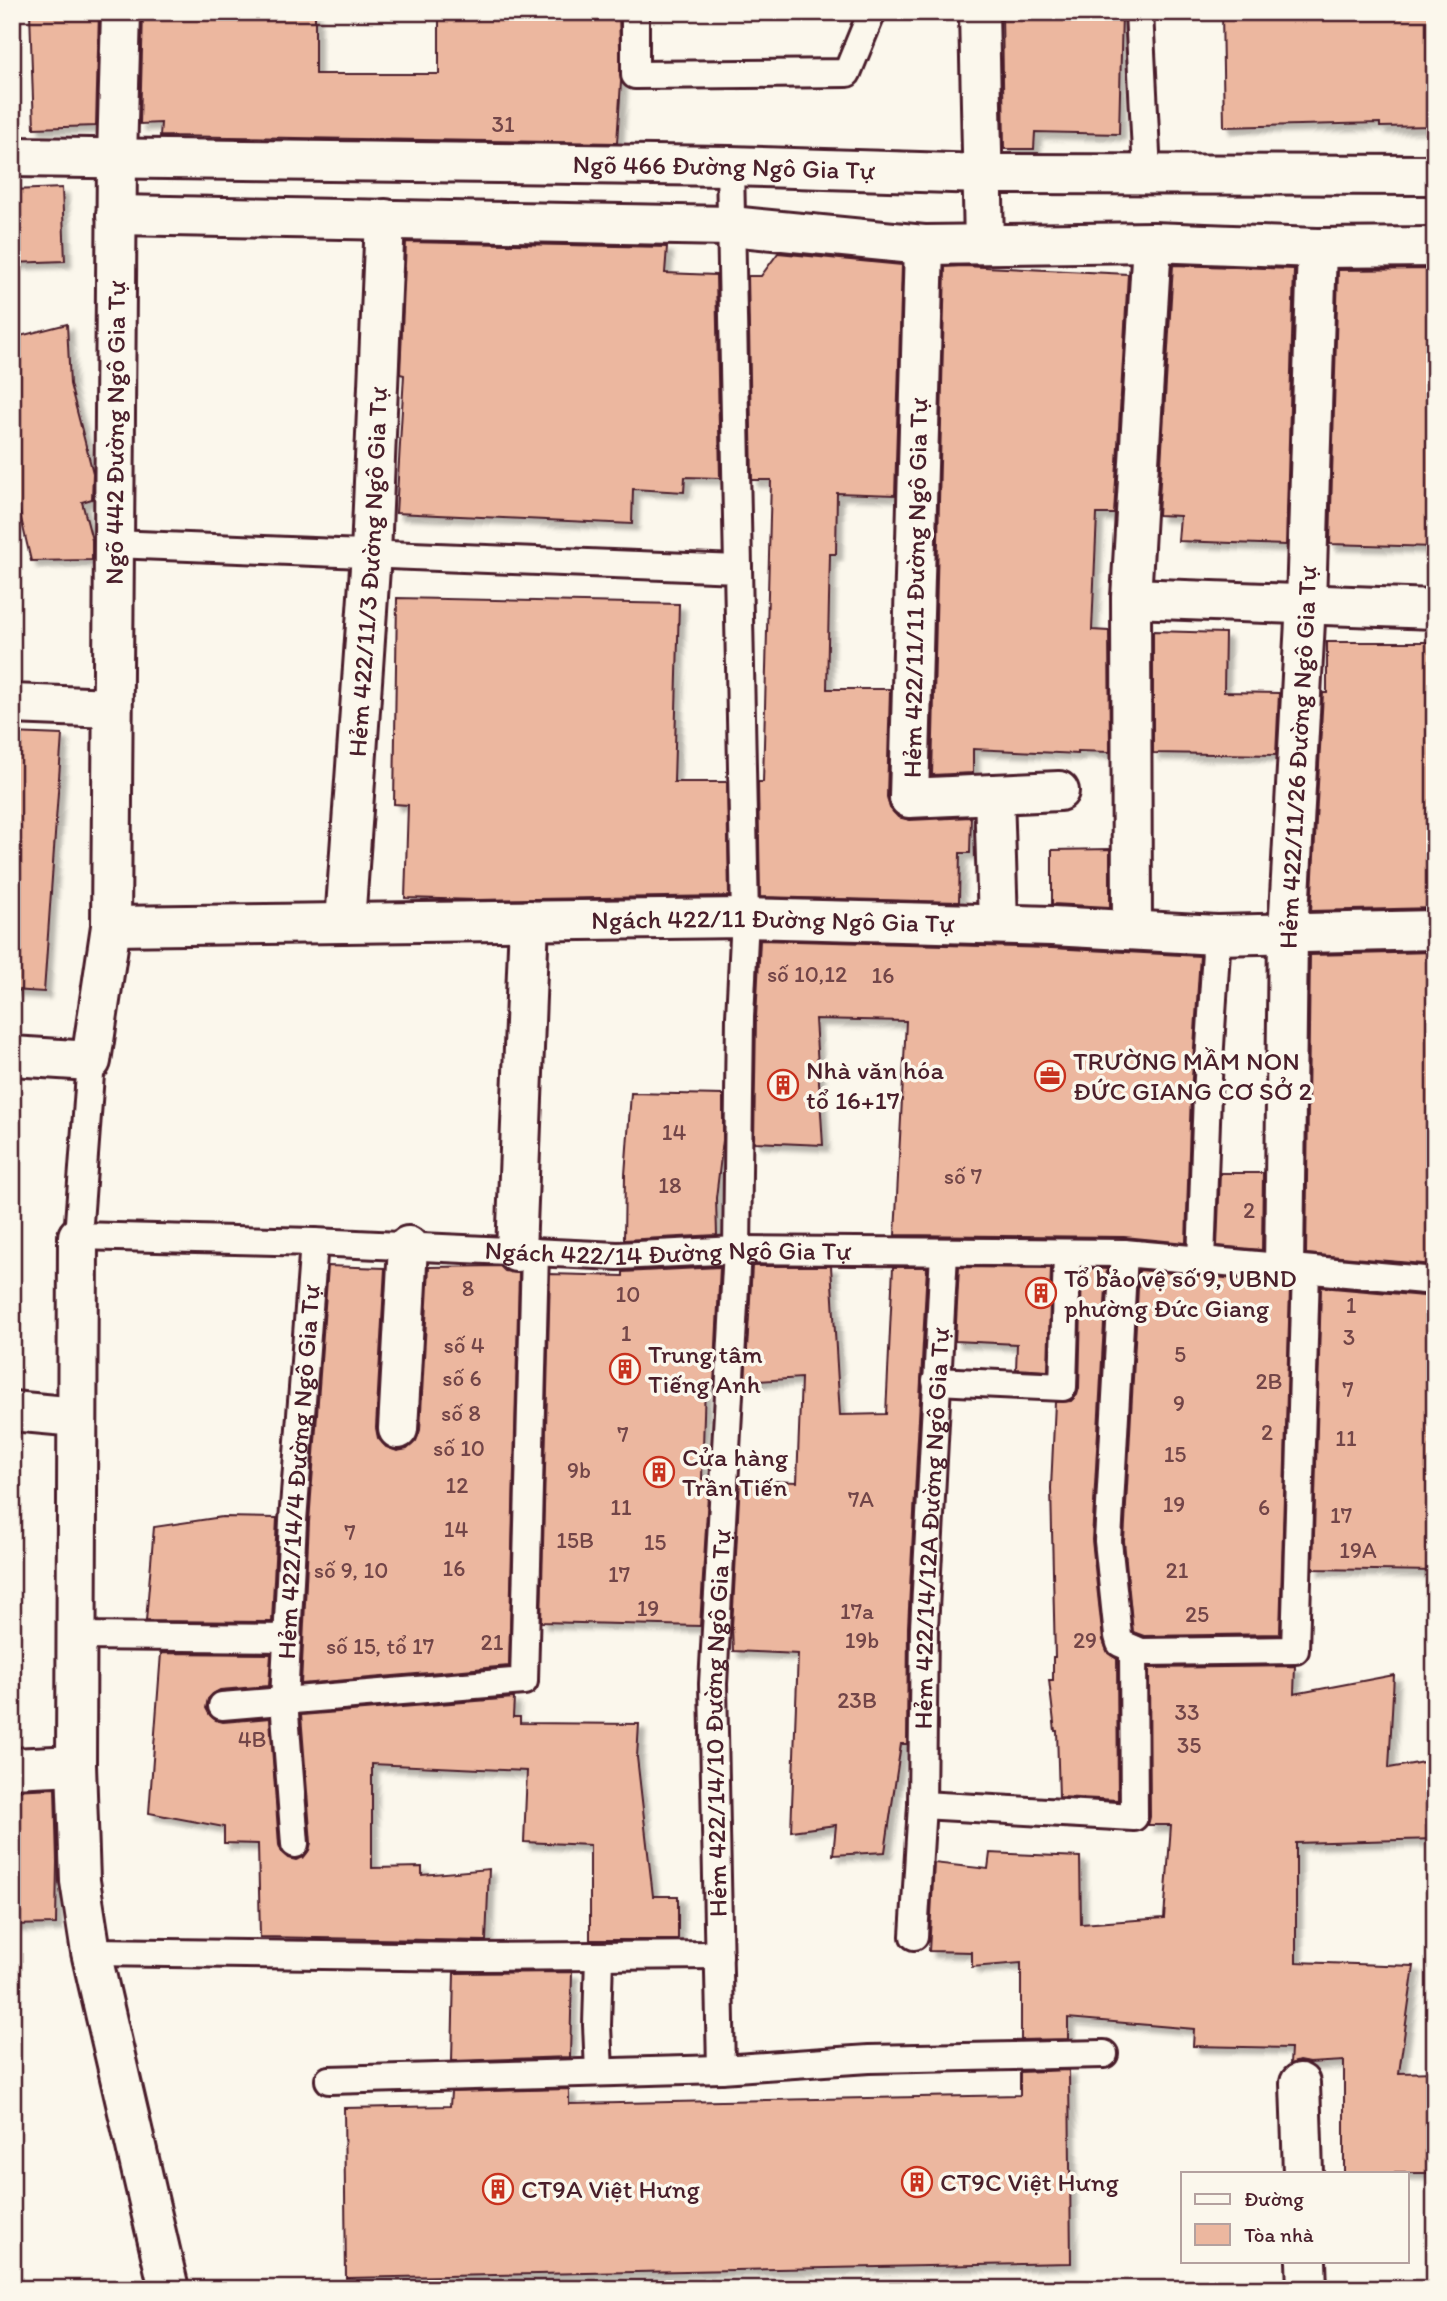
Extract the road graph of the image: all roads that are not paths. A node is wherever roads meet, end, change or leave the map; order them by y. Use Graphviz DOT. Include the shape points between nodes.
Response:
graph roads {
  1 [pos="121,12"];
  2 [pos="635,12"];
  3 [pos="872,12"];
  4 [pos="979,12"];
  5 [pos="1139,12"];
  6 [pos="12,157"];
  7 [pos="117,158"];
  8 [pos="730,166"];
  9 [pos="1147,173"];
  10 [pos="983,174"];
  11 [pos="1435,175"];
  12 [pos="116,215"];
  13 [pos="385,219"];
  14 [pos="731,226"];
  15 [pos="1152,242"];
  16 [pos="984,244"];
  17 [pos="924,245"];
  18 [pos="1435,247"];
  19 [pos="1317,248"];
  20 [pos="113,544"];
  21 [pos="371,554"];
  22 [pos="738,569"];
  23 [pos="1131,598"];
  24 [pos="1306,603"];
  25 [pos="1435,609"];
  26 [pos="12,704"];
  27 [pos="112,708"];
  28 [pos="1059,791"];
  29 [pos="995,793"];
  30 [pos="745,918"];
  31 [pos="529,920"];
  32 [pos="345,923"];
  33 [pos="998,924"];
  34 [pos="111,926"];
  35 [pos="1132,930"];
  36 [pos="1435,930"];
  37 [pos="1288,933"];
  38 [pos="1217,934"];
  39 [pos="12,1056"];
  40 [pos="91,1061"];
  41 [pos="78,1236"];
  42 [pos="314,1242"];
  43 [pos="408,1246"];
  44 [pos="737,1250"];
  45 [pos="526,1252"];
  46 [pos="944,1253"];
  47 [pos="1124,1253"];
  48 [pos="1067,1254"];
  49 [pos="1201,1261"];
  50 [pos="1295,1269"];
  51 [pos="1435,1281"];
  52 [pos="936,1381"];
  53 [pos="12,1411"];
  54 [pos="77,1417"];
  55 [pos="398,1429"];
  56 [pos="76,1636"];
  57 [pos="288,1638"];
  58 [pos="1127,1646"];
  59 [pos="284,1701"];
  60 [pos="222,1706"];
  61 [pos="76,1765"];
  62 [pos="12,1768"];
  63 [pos="922,1805"];
  64 [pos="295,1844"];
  65 [pos="914,1936"];
  66 [pos="91,1952"];
  67 [pos="719,1955"];
  68 [pos="599,1957"];
  69 [pos="1104,2054"];
  70 [pos="721,2069"];
  71 [pos="599,2073"];
  72 [pos="329,2080"];
  73 [pos="1300,2084"];
  74 [pos="1303,2172"];
  75 [pos="1306,2262"];
  76 [pos="169,2289"];
  77 [pos="1307,2289"];
  1 -- 7 [label="street, Ngõ 442 Đường Ngô Gia Tự"];
  2 -- 3 [label="lane" via="635,75 847,73"];
  4 -- 10 [label="street"];
  5 -- 9 [label="lane"];
  6 -- 7 [label="street, Ngõ 466 Đường Ngô Gia Tự"];
  7 -- 8 [label="street, Ngõ 466 Đường Ngô Gia Tự"];
  7 -- 12 [label="street, Ngõ 442 Đường Ngô Gia Tự"];
  8 -- 10 [label="street, Ngõ 466 Đường Ngô Gia Tự"];
  8 -- 14 [label="lane, Hẻm 422/14/10 Đường Ngô Gia Tự"];
  9 -- 10 [label="street, Ngõ 466 Đường Ngô Gia Tự"];
  9 -- 11 [label="street, Ngõ 466 Đường Ngô Gia Tự"];
  10 -- 16 [label="street"];
  12 -- 13 [label="street"];
  12 -- 20 [label="street, Ngõ 442 Đường Ngô Gia Tự"];
  13 -- 14 [label="street"];
  13 -- 21 [label="street, Hẻm 422/11/3 Đường Ngô Gia Tự"];
  14 -- 17 [label="street"];
  14 -- 22 [label="lane, Hẻm 422/14/10 Đường Ngô Gia Tự"];
  15 -- 16 [label="street"];
  15 -- 19 [label="street"];
  15 -- 23 [label="street"];
  16 -- 17 [label="street"];
  17 -- 29 [label="street, Hẻm 422/11/11 Đường Ngô Gia Tự" via="909,798"];
  18 -- 19 [label="street"];
  19 -- 24 [label="street, Hẻm 422/11/26 Đường Ngô Gia Tự"];
  20 -- 21 [label="lane"];
  20 -- 27 [label="street, Ngõ 442 Đường Ngô Gia Tự"];
  21 -- 22 [label="lane"];
  21 -- 32 [label="street, Hẻm 422/11/3 Đường Ngô Gia Tự"];
  22 -- 30 [label="lane, Hẻm 422/14/10 Đường Ngô Gia Tự"];
  23 -- 24 [label="street"];
  23 -- 35 [label="street"];
  24 -- 25 [label="street"];
  24 -- 37 [label="street, Hẻm 422/11/26 Đường Ngô Gia Tự"];
  26 -- 27 [label="street"];
  27 -- 34 [label="street, Ngõ 442 Đường Ngô Gia Tự"];
  28 -- 29 [label="street"];
  29 -- 33 [label="street"];
  30 -- 31 [label="street, Ngách 422/11 Đường Ngô Gia Tự"];
  30 -- 33 [label="street, Ngách 422/11 Đường Ngô Gia Tự"];
  30 -- 44 [label="lane, Hẻm 422/14/10 Đường Ngô Gia Tự"];
  31 -- 32 [label="street, Ngách 422/11 Đường Ngô Gia Tự"];
  31 -- 45 [label="street"];
  32 -- 34 [label="street, Ngách 422/11 Đường Ngô Gia Tự"];
  33 -- 35 [label="street, Ngách 422/11 Đường Ngô Gia Tự"];
  34 -- 40 [label="street, Ngõ 442 Đường Ngô Gia Tự"];
  35 -- 38 [label="street, Ngách 422/11 Đường Ngô Gia Tự"];
  36 -- 37 [label="street, Ngách 422/11 Đường Ngô Gia Tự"];
  37 -- 38 [label="street, Ngách 422/11 Đường Ngô Gia Tự"];
  37 -- 50 [label="street, Hẻm 422/11/26 Đường Ngô Gia Tự"];
  38 -- 49 [label="lane"];
  39 -- 40 [label="street"];
  40 -- 41 [label="lane"];
  41 -- 42 [label="lane, Ngách 422/14 Đường Ngô Gia Tự"];
  41 -- 54 [label="street"];
  42 -- 43 [label="lane, Ngách 422/14 Đường Ngô Gia Tự"];
  42 -- 57 [label="lane, Hẻm 422/14/4 Đường Ngô Gia Tự"];
  43 -- 45 [label="lane, Ngách 422/14 Đường Ngô Gia Tự"];
  43 -- 55 [label="street"];
  44 -- 45 [label="lane, Ngách 422/14 Đường Ngô Gia Tự" via="618,1256"];
  44 -- 46 [label="lane, Ngách 422/14 Đường Ngô Gia Tự"];
  44 -- 67 [label="lane, Hẻm 422/14/10 Đường Ngô Gia Tự" via="713,1684"];
  45 -- 59 [label="lane" via="524,1681"];
  46 -- 48 [label="lane, Ngách 422/14 Đường Ngô Gia Tự"];
  46 -- 52 [label="lane, Hẻm 422/14/12A Đường Ngô Gia Tự"];
  47 -- 48 [label="lane, Ngách 422/14 Đường Ngô Gia Tự"];
  47 -- 49 [label="lane, Ngách 422/14 Đường Ngô Gia Tự"];
  47 -- 58 [label="lane" via="1108,1541 1118,1636"];
  48 -- 52 [label="lane" via="1063,1387"];
  49 -- 50 [label="lane, Ngách 422/14 Đường Ngô Gia Tự"];
  50 -- 51 [label="lane, Ngách 422/14 Đường Ngô Gia Tự"];
  50 -- 58 [label="lane" via="1295,1650 1140,1652"];
  52 -- 63 [label="lane, Hẻm 422/14/12A Đường Ngô Gia Tự" via="924,1628"];
  53 -- 54 [label="street"];
  54 -- 56 [label="street"];
  56 -- 57 [label="lane"];
  56 -- 61 [label="street"];
  57 -- 59 [label="lane, Hẻm 422/14/4 Đường Ngô Gia Tự"];
  58 -- 63 [label="lane" via="1134,1817"];
  59 -- 60 [label="lane"];
  59 -- 64 [label="lane, Hẻm 422/14/4 Đường Ngô Gia Tự"];
  61 -- 62 [label="street"];
  61 -- 66 [label="street" via="80,1881"];
  63 -- 65 [label="lane, Hẻm 422/14/12A Đường Ngô Gia Tự"];
  66 -- 68 [label="lane"];
  66 -- 76 [label="street"];
  67 -- 68 [label="lane"];
  67 -- 70 [label="lane, Hẻm 422/14/10 Đường Ngô Gia Tự"];
  68 -- 71 [label="lane"];
  69 -- 70 [label="lane" via="869,2059"];
  70 -- 71 [label="lane"];
  71 -- 72 [label="lane"];
  73 -- 74 [label="street"];
  75 -- 77 [label="street"];
}
